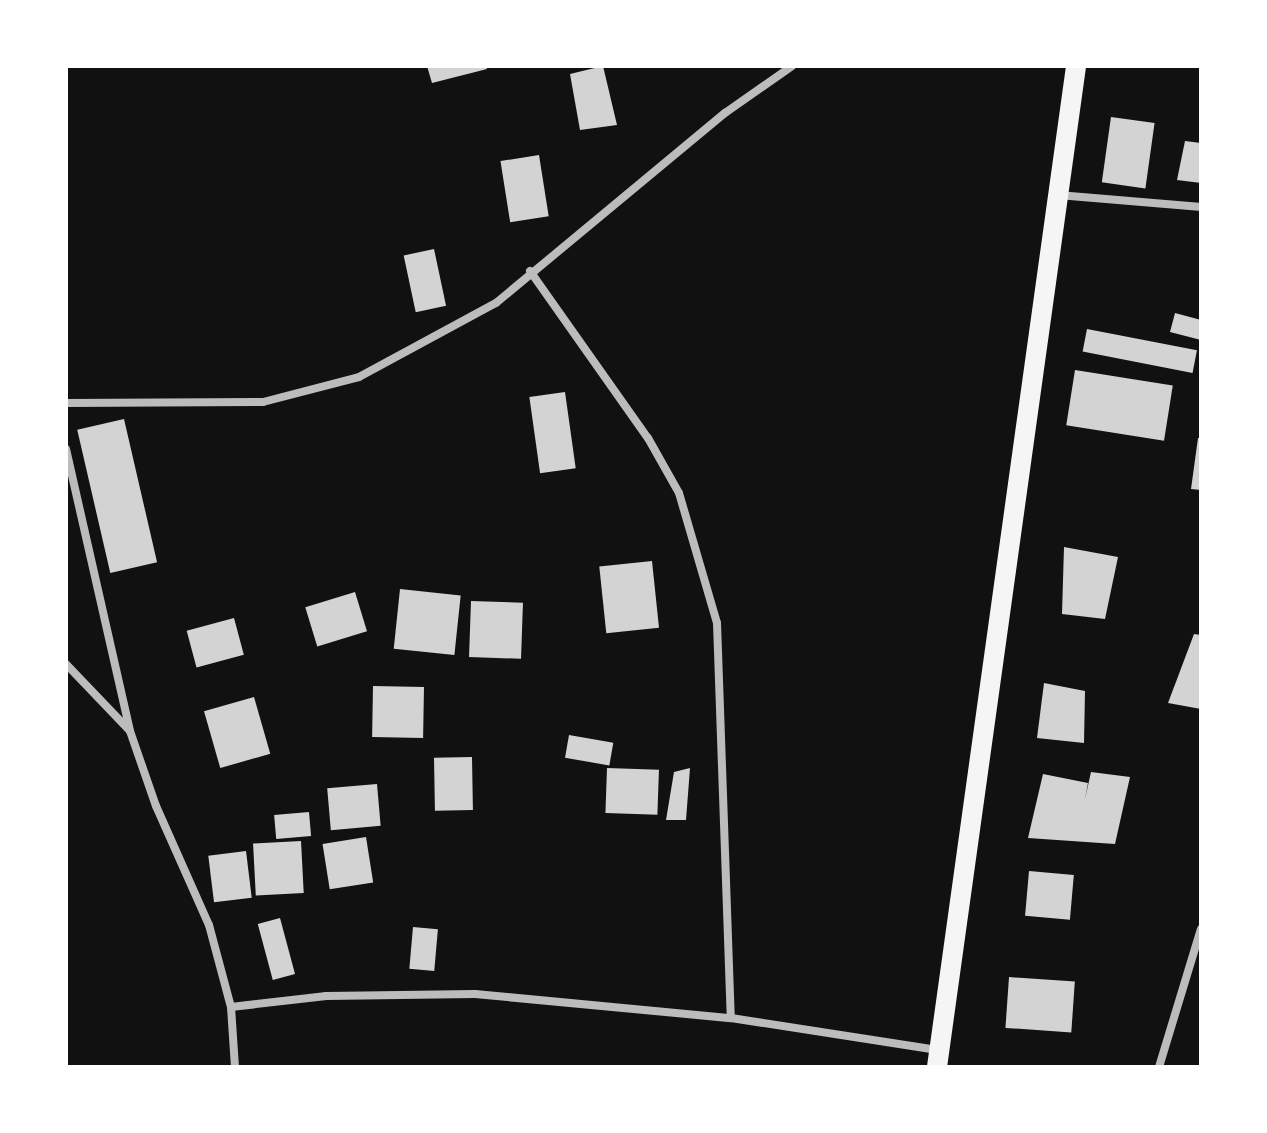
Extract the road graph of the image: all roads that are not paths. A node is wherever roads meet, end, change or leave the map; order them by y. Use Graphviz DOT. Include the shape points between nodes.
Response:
graph roads {
  1 [pos="792,66"];
  2 [pos="1076,66"];
  3 [pos="1057,195"];
  4 [pos="1201,207"];
  5 [pos="530,271"];
  6 [pos="66,403"];
  7 [pos="66,449"];
  8 [pos="66,664"];
  9 [pos="130,731"];
  10 [pos="1201,929"];
  11 [pos="1201,967"];
  12 [pos="1188,974"];
  13 [pos="231,1007"];
  14 [pos="731,1018"];
  15 [pos="938,1059"];
  16 [pos="235,1067"];
  17 [pos="1159,1067"];
  1 -- 5 [label="street" via="725,113"];
  2 -- 3 [label="main road"];
  3 -- 4 [label="street"];
  3 -- 15 [label="main road"];
  5 -- 6 [label="street" via="496,303 359,377 263,402"];
  5 -- 14 [label="street" via="648,438 679,493 717,623"];
  7 -- 9 [label="street"];
  8 -- 9 [label="street"];
  9 -- 13 [label="street" via="156,806 209,925"];
  10 -- 12 [label="street"];
  11 -- 12 [label="street"];
  12 -- 17 [label="street"];
  13 -- 14 [label="street" via="326,996 475,994"];
  13 -- 16 [label="street"];
  14 -- 15 [label="street"];
}
